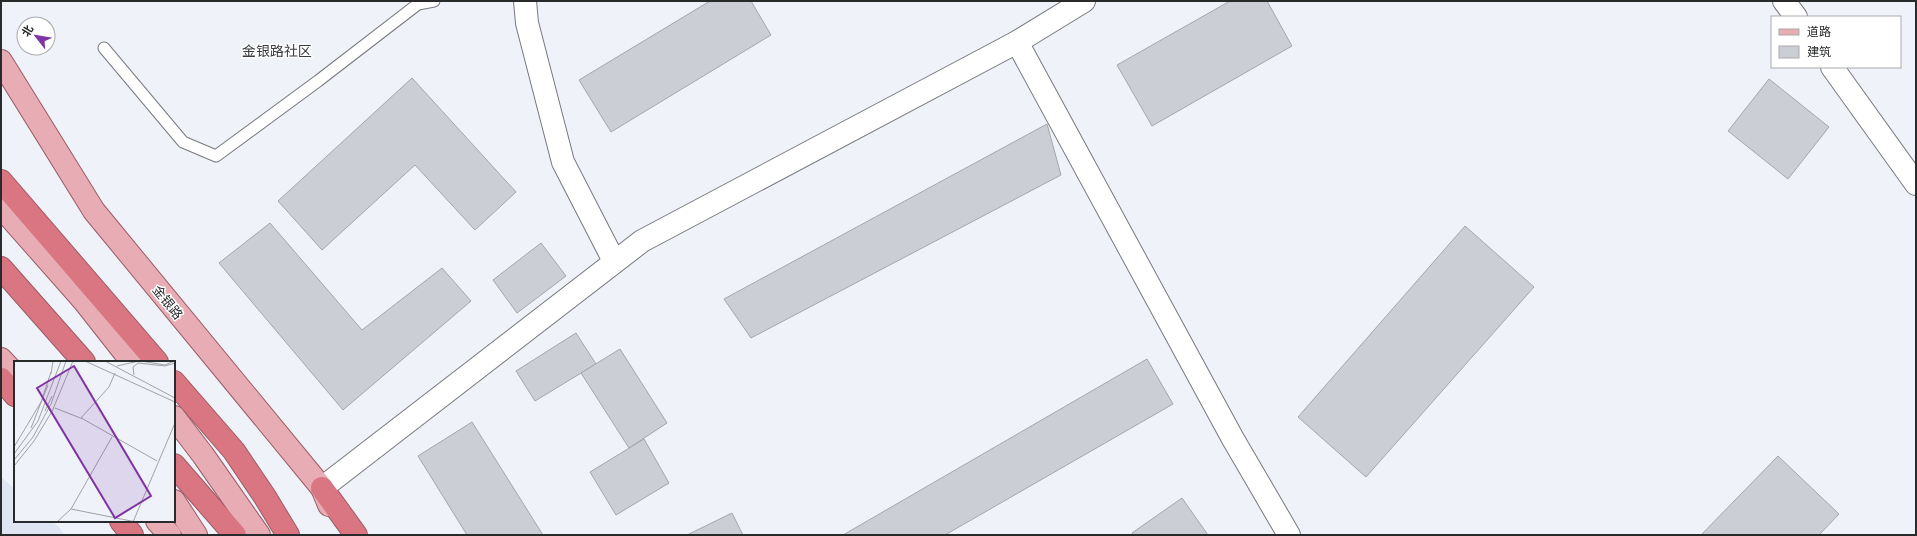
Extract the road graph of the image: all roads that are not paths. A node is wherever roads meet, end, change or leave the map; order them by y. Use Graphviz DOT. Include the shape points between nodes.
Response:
graph roads {
  1 [pos="434,1"];
  2 [pos="525,1"];
  3 [pos="1084,1"];
  4 [pos="1784,1"];
  5 [pos="1795,16"];
  6 [pos="1017,42"];
  7 [pos="104,48"];
  8 [pos="1,61"];
  9 [pos="1833,68"];
  10 [pos="1,181"];
  11 [pos="1916,184"];
  12 [pos="1,207"];
  13 [pos="614,261"];
  14 [pos="1,269"];
  15 [pos="1,359"];
  16 [pos="75,361"];
  17 [pos="83,361"];
  18 [pos="131,361"];
  19 [pos="156,361"];
  20 [pos="14,373"];
  21 [pos="1,379"];
  22 [pos="175,383"];
  23 [pos="14,394"];
  24 [pos="175,418"];
  25 [pos="175,466"];
  26 [pos="322,488"];
  27 [pos="175,503"];
  28 [pos="122,522"];
  29 [pos="158,522"];
  30 [pos="132,535"];
  31 [pos="170,535"];
  32 [pos="196,535"];
  33 [pos="235,535"];
  34 [pos="259,535"];
  35 [pos="288,535"];
  36 [pos="343,535"];
  37 [pos="356,535"];
  38 [pos="1289,535"];
  1 -- 7 [label="lane" via="418,4 216,156 183,142"];
  2 -- 13 [label="street" via="527,23 564,162"];
  3 -- 6 [label="street"];
  4 -- 5 [label="street"];
  6 -- 13 [label="street" via="642,241"];
  6 -- 38 [label="street" via="1233,439"];
  8 -- 26 [label="main road, 金银路" via="94,211"];
  9 -- 11 [label="street"];
  10 -- 19 [label="highway"];
  12 -- 18 [label="main road" via="84,300"];
  13 -- 26 [label="street"];
  14 -- 16 [label="main road"];
  14 -- 17 [label="highway"];
  15 -- 20 [label="main road"];
  21 -- 23 [label="highway"];
  22 -- 35 [label="highway" via="234,451"];
  24 -- 34 [label="main road"];
  25 -- 33 [label="highway"];
  26 -- 36 [label="main road, 金银路"];
  26 -- 37 [label="highway"];
  27 -- 32 [label="main road"];
  28 -- 30 [label="highway"];
  29 -- 31 [label="main road"];
}
